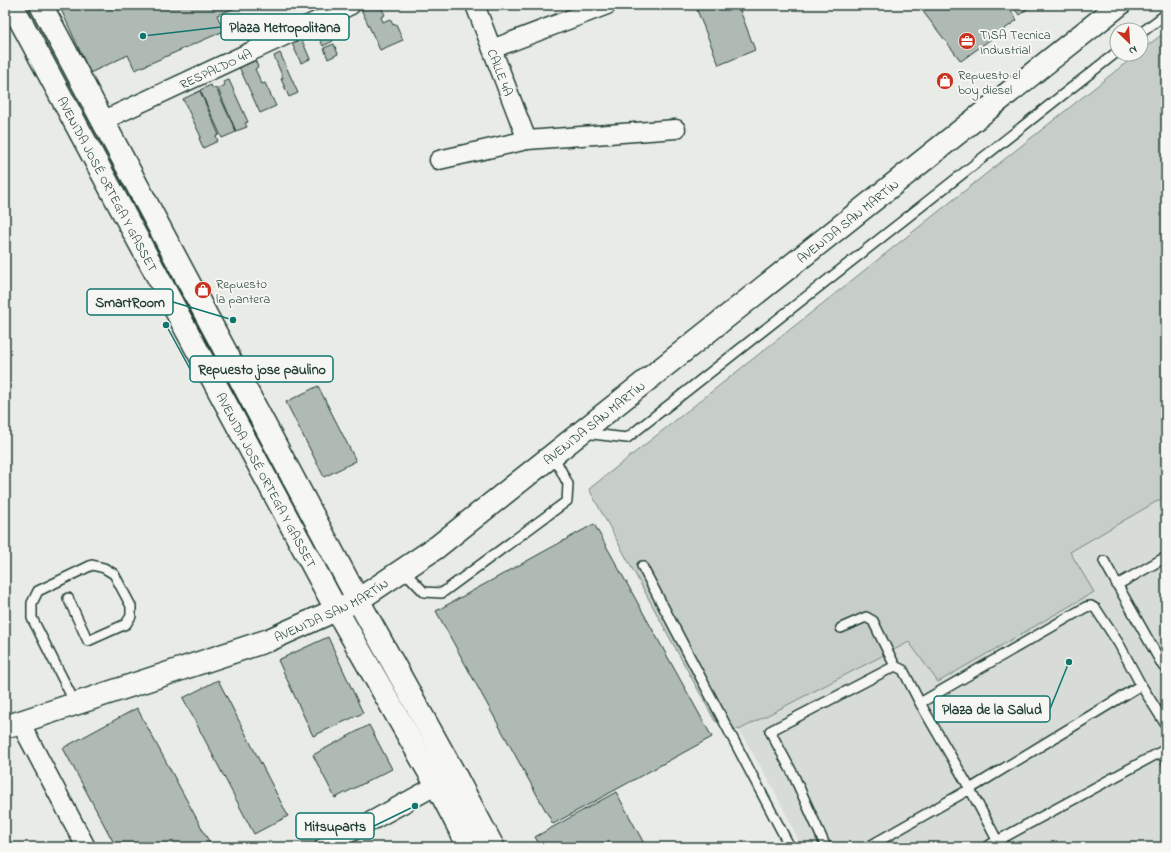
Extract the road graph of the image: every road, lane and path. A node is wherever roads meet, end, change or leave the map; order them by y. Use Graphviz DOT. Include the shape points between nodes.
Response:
graph roads {
  1 [pos="12,5"];
  2 [pos="41,5"];
  3 [pos="351,5"];
  4 [pos="474,5"];
  5 [pos="607,5"];
  6 [pos="1119,5"];
  7 [pos="1166,14"];
  8 [pos="1149,27"];
  9 [pos="492,49"];
  10 [pos="1109,58"];
  11 [pos="102,121"];
  12 [pos="676,129"];
  13 [pos="527,140"];
  14 [pos="439,160"];
  15 [pos="581,433"];
  16 [pos="553,455"];
  17 [pos="1166,556"];
  18 [pos="1104,561"];
  19 [pos="642,566"];
  20 [pos="403,570"];
  21 [pos="1117,585"];
  22 [pos="68,598"];
  23 [pos="358,600"];
  24 [pos="336,609"];
  25 [pos="841,628"];
  26 [pos="895,666"];
  27 [pos="1166,668"];
  28 [pos="1141,685"];
  29 [pos="920,703"];
  30 [pos="76,704"];
  31 [pos="12,724"];
  32 [pos="1166,725"];
  33 [pos="1163,750"];
  34 [pos="1166,761"];
  35 [pos="446,780"];
  36 [pos="970,789"];
  37 [pos="997,840"];
  38 [pos="86,847"];
  39 [pos="324,847"];
  40 [pos="469,847"];
  41 [pos="493,847"];
  42 [pos="790,847"];
  43 [pos="826,847"];
  44 [pos="868,847"];
  45 [pos="986,847"];
  1 -- 24 [label="main road, AVENIDA JOSÉ ORTEGA Y GASSET"];
  2 -- 11 [label="main road, AVENIDA JOSÉ ORTEGA Y GASSET"];
  3 -- 11 [label="street, RESPALDO 4A"];
  4 -- 9 [label="street, CALLE 4A"];
  5 -- 9 [label="street"];
  6 -- 15 [label="main road, AVENIDA SAN MARTÍN"];
  7 -- 8 [label="lane"];
  9 -- 13 [label="street, CALLE 4A"];
  10 -- 15 [label="lane" via="627,438"];
  11 -- 23 [label="main road, AVENIDA JOSÉ ORTEGA Y GASSET"];
  12 -- 13 [label="street"];
  13 -- 14 [label="street"];
  15 -- 16 [label="main road, AVENIDA SAN MARTÍN"];
  16 -- 20 [label="main road, AVENIDA SAN MARTÍN" via="437,547"];
  16 -- 20 [label="lane" via="568,484 567,501 442,593 424,592"];
  17 -- 21 [label="lane"];
  18 -- 21 [label="lane"];
  19 -- 42 [label="lane"];
  20 -- 23 [label="main road, AVENIDA SAN MARTÍN"];
  21 -- 27 [label="lane"];
  22 -- 30 [label="lane" via="88,641 126,624 131,616 131,606 114,574 92,565 38,591 32,603 32,618"];
  23 -- 24 [label="main road, AVENIDA SAN MARTÍN"];
  23 -- 35 [label="main road, AVENIDA JOSÉ ORTEGA Y GASSET"];
  24 -- 30 [label="main road, AVENIDA SAN MARTÍN" via="269,640"];
  24 -- 35 [label="main road, AVENIDA JOSÉ ORTEGA Y GASSET"];
  25 -- 26 [label="lane" via="866,617 873,621"];
  26 -- 29 [label="lane" via="903,670"];
  26 -- 43 [label="lane" via="770,731"];
  28 -- 29 [label="lane" via="1119,644 1092,606 1086,607"];
  28 -- 32 [label="lane"];
  28 -- 36 [label="lane"];
  29 -- 36 [label="lane"];
  30 -- 31 [label="main road, AVENIDA SAN MARTÍN"];
  31 -- 38 [label="street"];
  33 -- 34 [label="lane"];
  33 -- 37 [label="lane"];
  35 -- 39 [label="street"];
  35 -- 40 [label="main road, AVENIDA JOSÉ ORTEGA Y GASSET"];
  35 -- 41 [label="main road, AVENIDA JOSÉ ORTEGA Y GASSET"];
  36 -- 37 [label="lane"];
  36 -- 44 [label="lane"];
  37 -- 45 [label="lane"];
}
